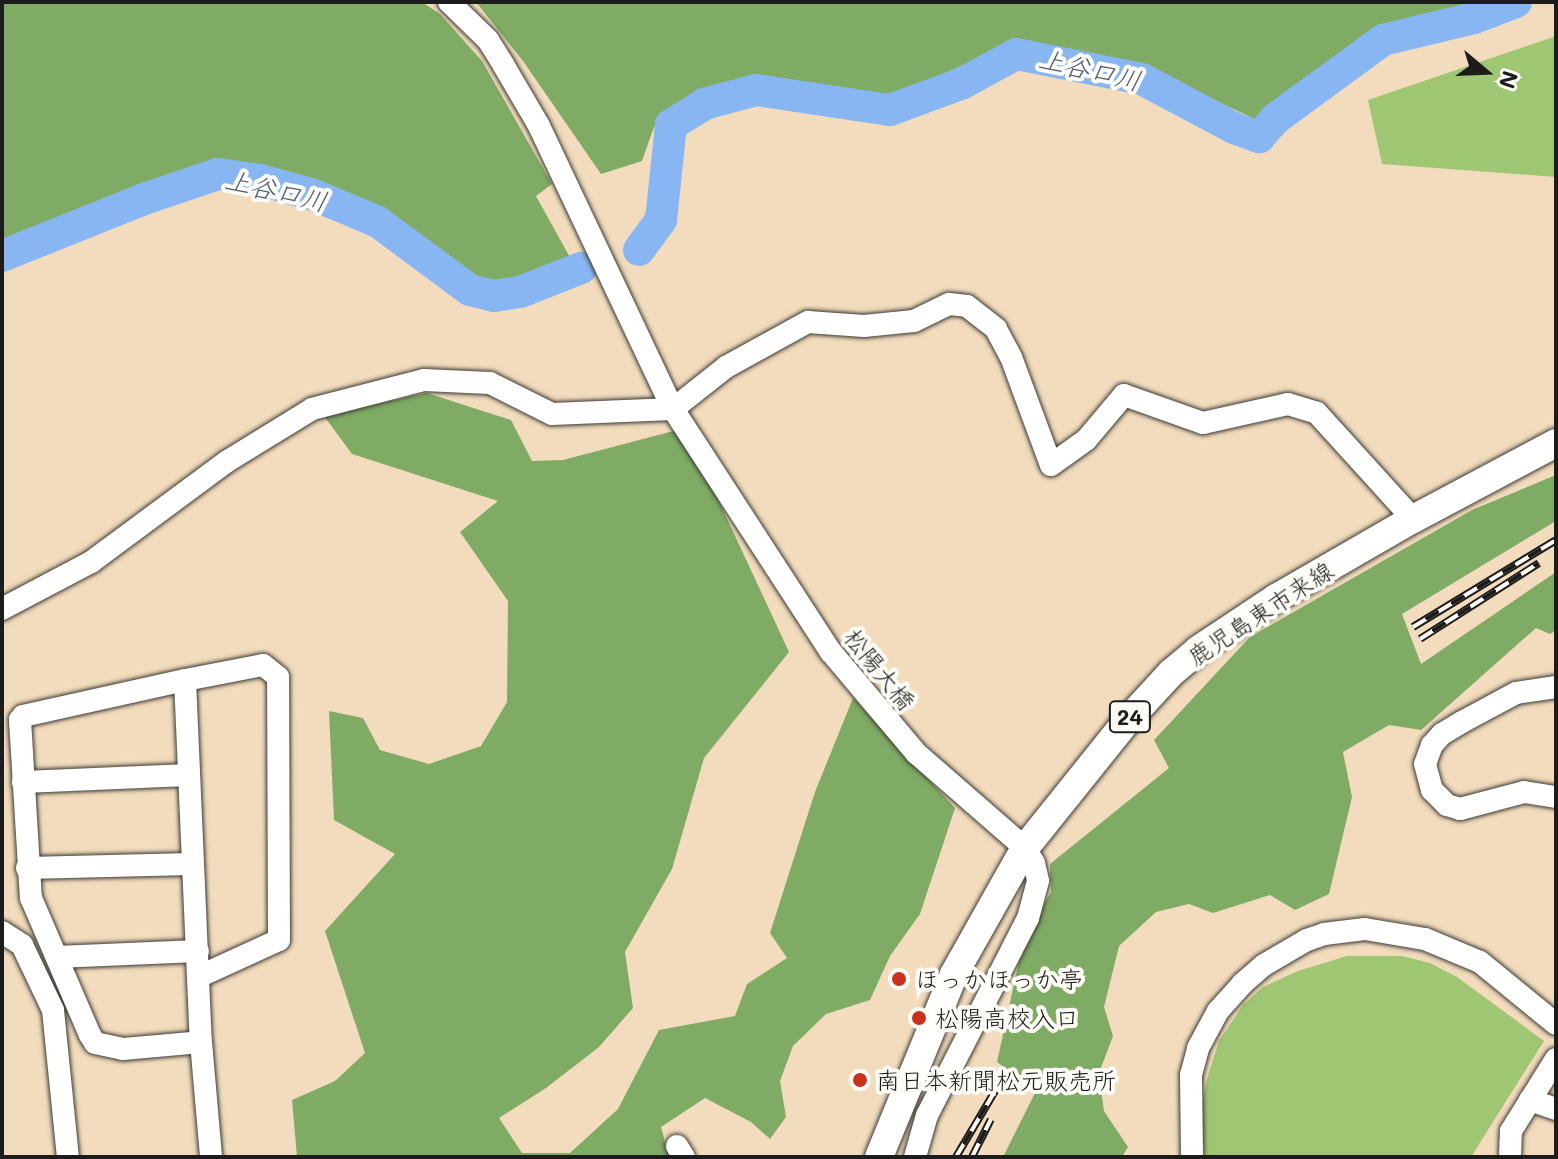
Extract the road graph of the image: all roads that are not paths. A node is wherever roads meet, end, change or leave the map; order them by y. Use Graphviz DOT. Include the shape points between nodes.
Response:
graph roads {
  1 [pos="449,2"];
  2 [pos="673,409"];
  3 [pos="1556,443"];
  4 [pos="1413,519"];
  5 [pos="2,609"];
  6 [pos="185,680"];
  7 [pos="1556,687"];
  8 [pos="189,775"];
  9 [pos="23,782"];
  10 [pos="1556,797"];
  11 [pos="1025,848"];
  12 [pos="191,864"];
  13 [pos="27,868"];
  14 [pos="2,932"];
  15 [pos="198,951"];
  16 [pos="57,957"];
  17 [pos="198,977"];
  18 [pos="1556,1024"];
  19 [pos="201,1042"];
  20 [pos="1556,1059"];
  21 [pos="1530,1100"];
  22 [pos="1556,1109"];
  23 [pos="68,1157"];
  24 [pos="211,1157"];
  25 [pos="879,1157"];
  26 [pos="915,1157"];
  27 [pos="1192,1157"];
  28 [pos="1510,1157"];
  1 -- 2 [label="street, 松陽大橋" via="488,40 539,126"];
  2 -- 4 [label="street" via="726,367 808,322 864,326 914,321 949,304 967,306 996,329 1011,357 1051,465 1086,440 1124,395 1203,423 1288,404 1317,413"];
  2 -- 5 [label="street" via="552,414 490,383 424,380 312,409 226,462 91,562"];
  2 -- 11 [label="street, 松陽大橋" via="831,652 916,753"];
  3 -- 4 [label="main road, 鹿児島東市来線 / 24"];
  4 -- 11 [label="main road, 鹿児島東市来線 / 24" via="1198,650 1125,723"];
  6 -- 8 [label="street"];
  6 -- 9 [label="street" via="23,716 18,732"];
  6 -- 17 [label="street" via="263,665 278,677 279,940"];
  7 -- 10 [label="street" via="1516,693 1462,722 1432,745 1425,764 1432,790 1460,809 1524,792"];
  8 -- 9 [label="street"];
  8 -- 12 [label="street"];
  9 -- 13 [label="street"];
  11 -- 25 [label="main road, 鹿児島東市来線 / 24" via="954,974"];
  11 -- 26 [label="street" via="1038,881 1028,918 927,1115"];
  12 -- 13 [label="street"];
  12 -- 15 [label="street"];
  13 -- 16 [label="street" via="31,898"];
  14 -- 23 [label="street" via="22,945 53,1010"];
  15 -- 16 [label="street"];
  15 -- 17 [label="street"];
  16 -- 19 [label="street" via="95,1043 123,1049"];
  17 -- 19 [label="street"];
  18 -- 27 [label="street" via="1480,962 1425,939 1365,929 1307,940 1242,984 1218,1011 1198,1048 1191,1075"];
  19 -- 24 [label="street"];
  20 -- 21 [label="street"];
  21 -- 22 [label="street"];
  21 -- 28 [label="street" via="1511,1131"];
}
